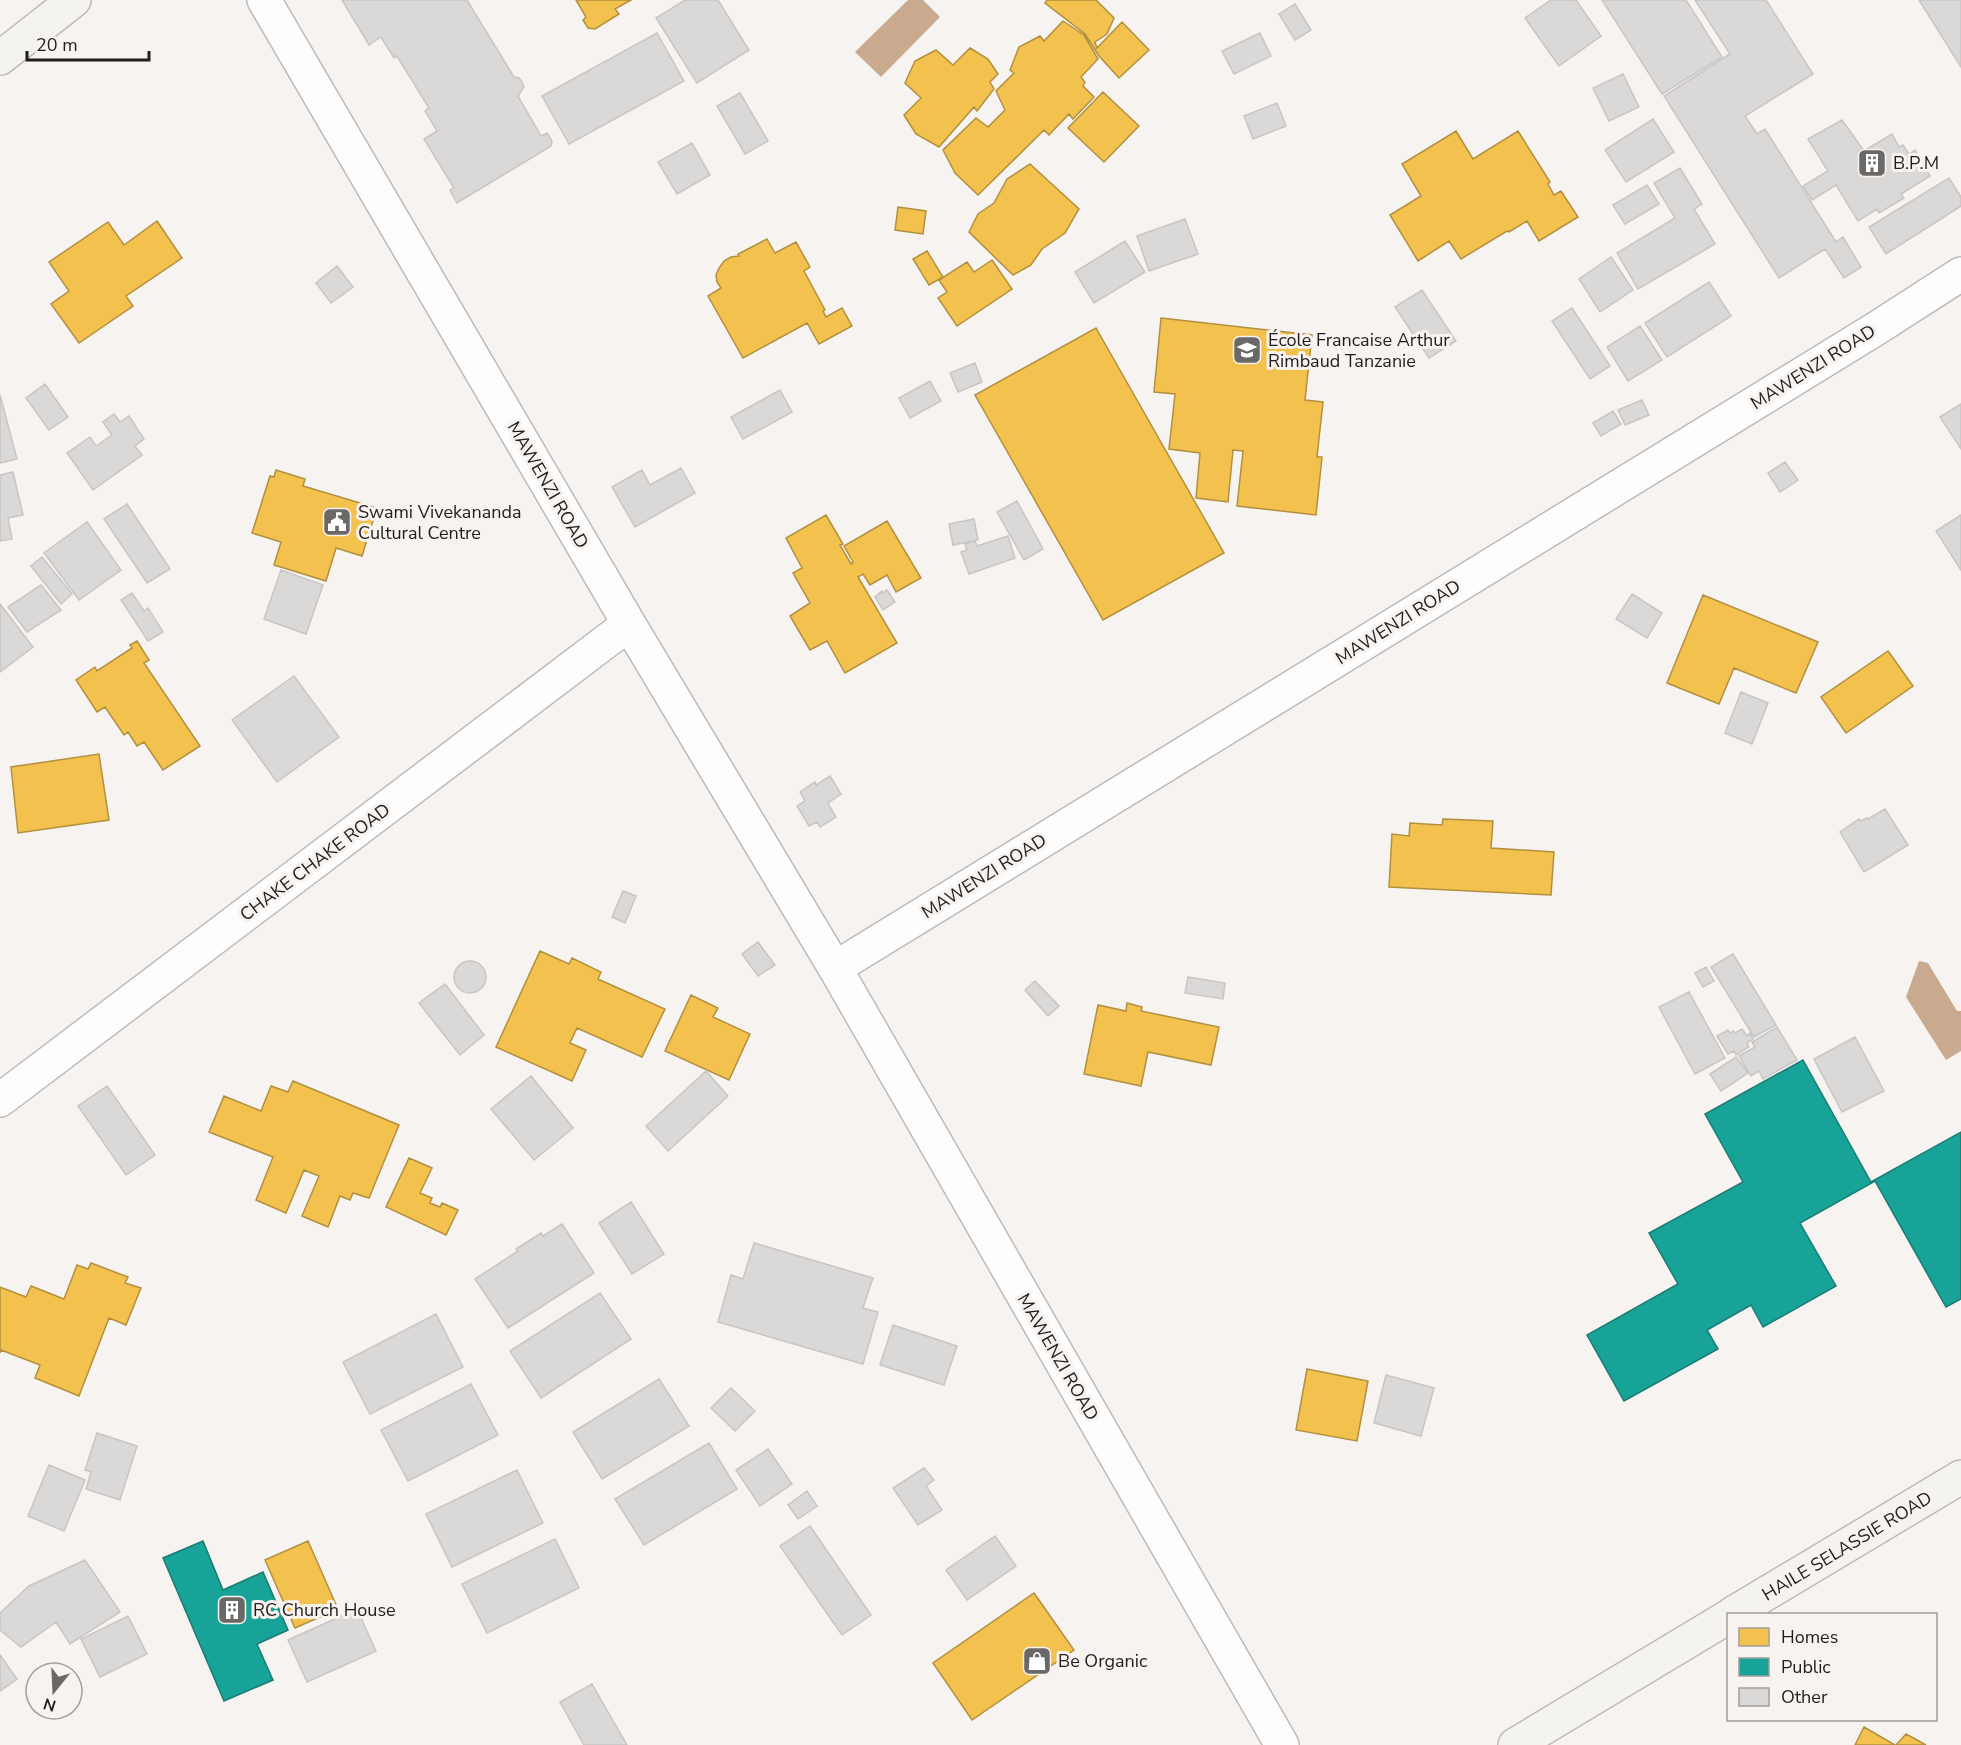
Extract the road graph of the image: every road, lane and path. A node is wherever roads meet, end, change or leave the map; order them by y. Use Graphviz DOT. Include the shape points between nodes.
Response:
graph roads {
  1 [pos="74,0"];
  2 [pos="264,0"];
  3 [pos="0,58"];
  4 [pos="1961,274"];
  5 [pos="629,624"];
  6 [pos="835,968"];
  7 [pos="0,1100"];
  8 [pos="1961,1477"];
  9 [pos="1735,1613"];
  10 [pos="1727,1618"];
  11 [pos="1282,1745"];
  12 [pos="1515,1745"];
  1 -- 3 [label="street"];
  2 -- 5 [label="street, MAWENZI ROAD"];
  4 -- 6 [label="street, MAWENZI ROAD"];
  5 -- 6 [label="street, MAWENZI ROAD"];
  5 -- 7 [label="street, CHAKE CHAKE ROAD"];
  6 -- 11 [label="street, MAWENZI ROAD"];
  8 -- 9 [label="street, HAILE SELASSIE ROAD"];
  10 -- 12 [label="street, HAILE SELASSIE ROAD"];
}
